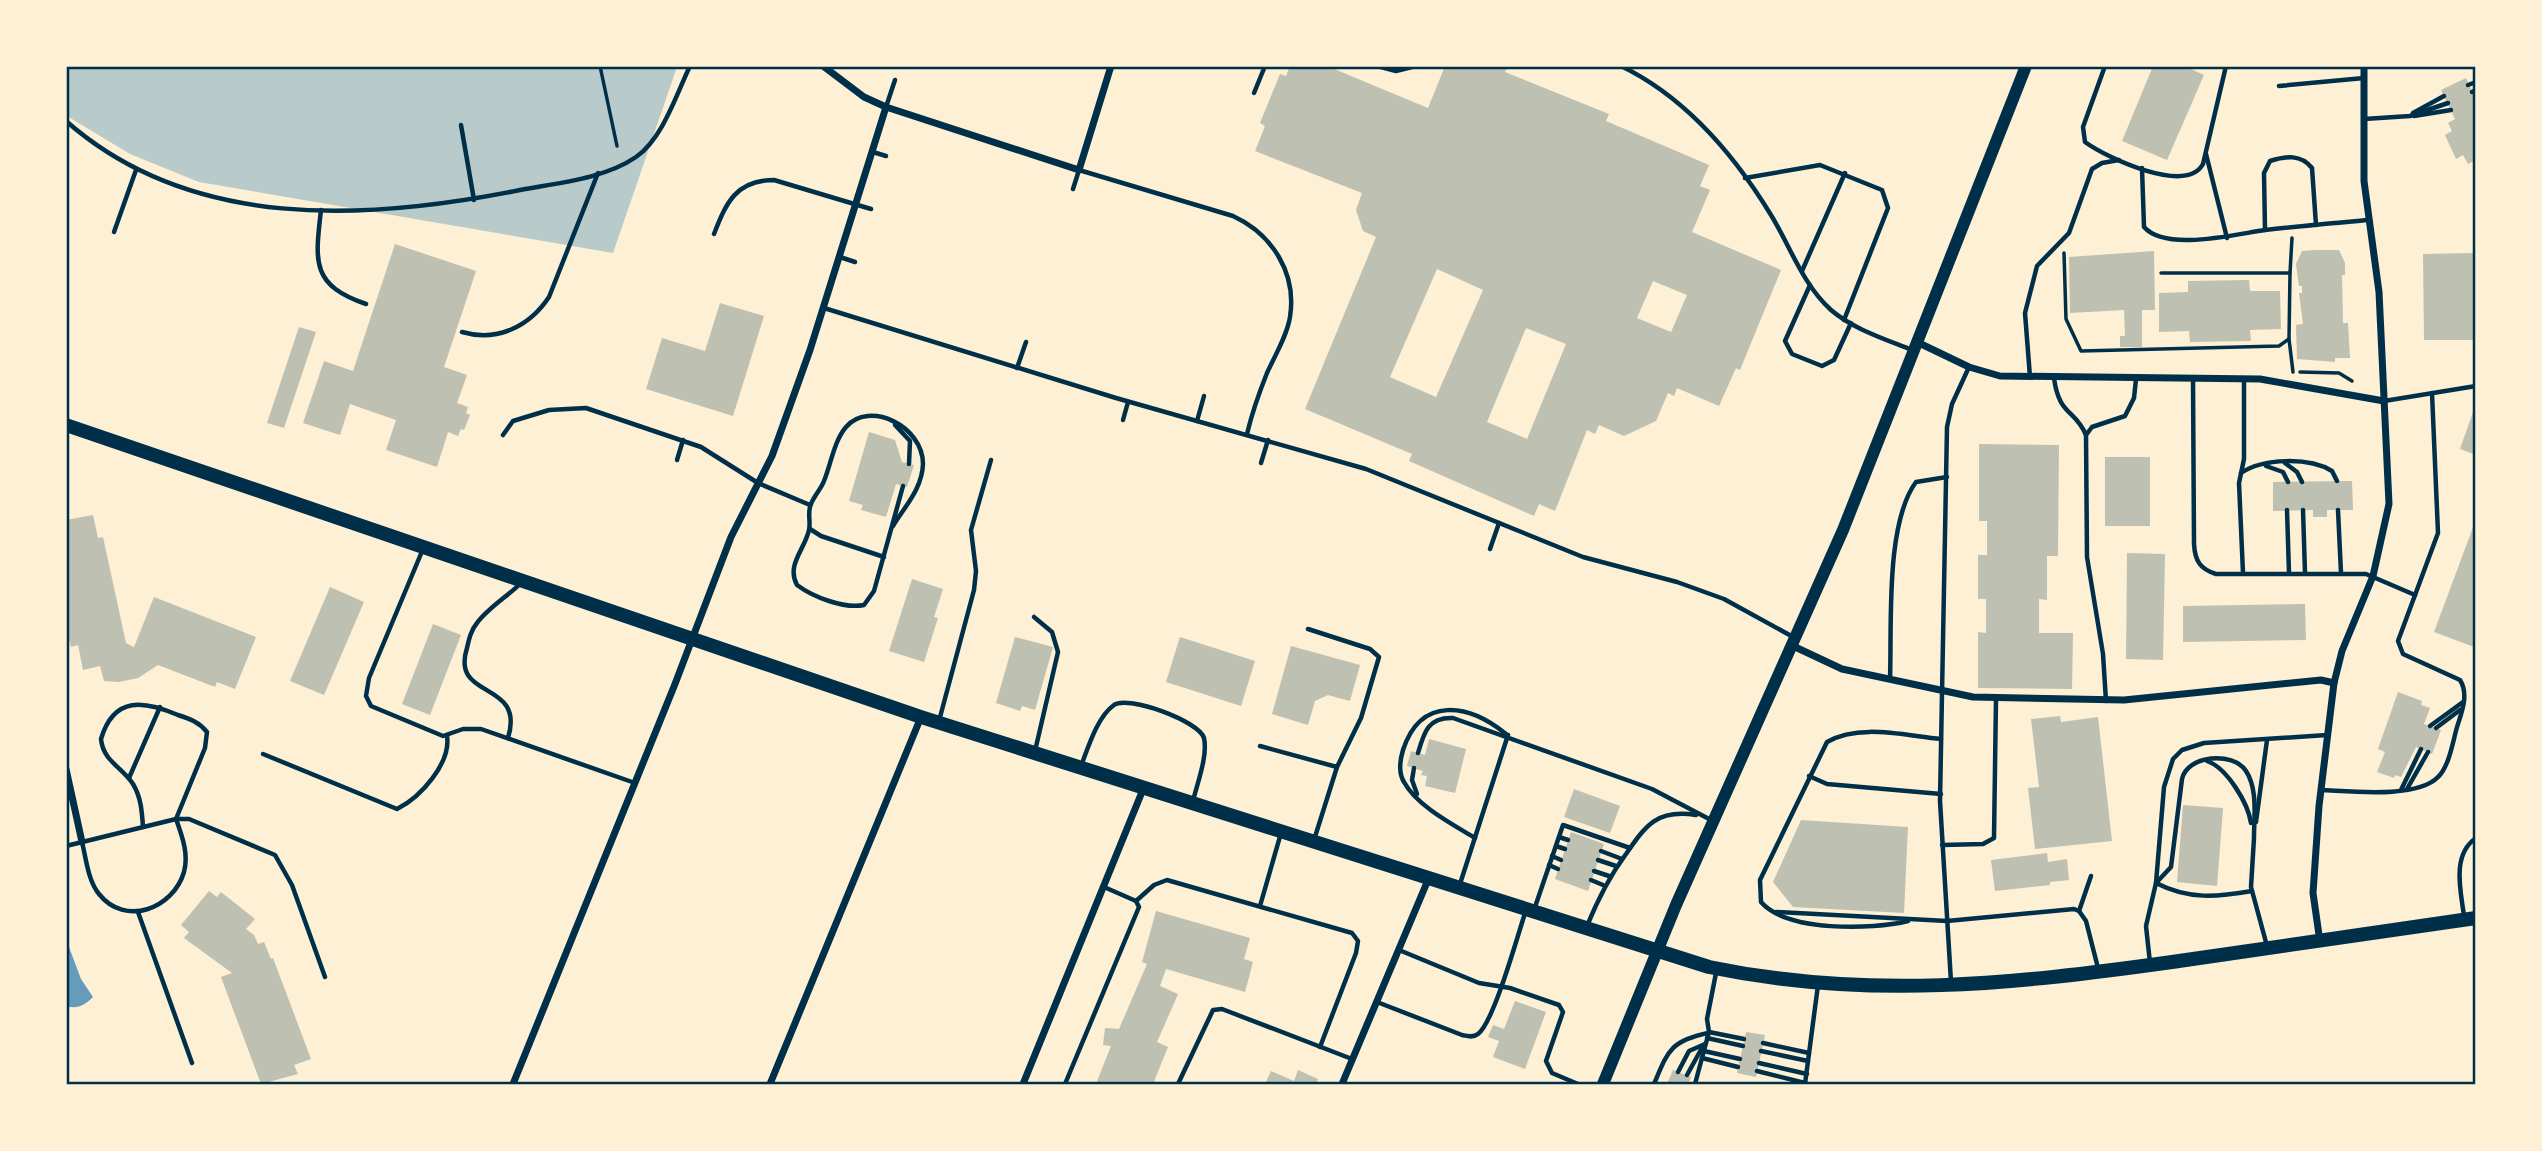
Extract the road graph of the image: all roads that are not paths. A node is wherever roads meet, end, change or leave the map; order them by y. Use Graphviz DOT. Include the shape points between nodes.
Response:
graph roads {
  1 [pos="690,66"];
  2 [pos="823,66"];
  3 [pos="1111,66"];
  4 [pos="1265,66"];
  5 [pos="1377,66"];
  6 [pos="1416,66"];
  7 [pos="1621,66"];
  8 [pos="2026,66"];
  9 [pos="2105,66"];
  10 [pos="2226,66"];
  11 [pos="2364,66"];
  12 [pos="2364,78"];
  13 [pos="895,80"];
  14 [pos="2476,82"];
  15 [pos="2468,85"];
  16 [pos="2279,86"];
  17 [pos="1254,93"];
  18 [pos="2444,96"];
  19 [pos="2448,103"];
  20 [pos="886,107"];
  21 [pos="2451,110"];
  22 [pos="2410,116"];
  23 [pos="2364,119"];
  24 [pos="66,121"];
  25 [pos="461,125"];
  26 [pos="872,152"];
  27 [pos="2206,153"];
  28 [pos="886,156"];
  29 [pos="2123,160"];
  30 [pos="2142,168"];
  31 [pos="136,170"];
  32 [pos="1079,170"];
  33 [pos="597,173"];
  34 [pos="1845,173"];
  35 [pos="1745,178"];
  36 [pos="1073,189"];
  37 [pos="474,200"];
  38 [pos="856,204"];
  39 [pos="871,209"];
  40 [pos="321,210"];
  41 [pos="2368,220"];
  42 [pos="2316,225"];
  43 [pos="2265,230"];
  44 [pos="114,232"];
  45 [pos="714,234"];
  46 [pos="2227,238"];
  47 [pos="839,257"];
  48 [pos="855,262"];
  49 [pos="1802,271"];
  50 [pos="1810,285"];
  51 [pos="366,304"];
  52 [pos="824,308"];
  53 [pos="1844,320"];
  54 [pos="1851,323"];
  55 [pos="461,331"];
  56 [pos="1026,342"];
  57 [pos="1917,348"];
  58 [pos="1969,367"];
  59 [pos="1017,368"];
  60 [pos="2030,378"];
  61 [pos="2054,378"];
  62 [pos="2193,378"];
  63 [pos="2136,379"];
  64 [pos="2244,379"];
  65 [pos="2476,386"];
  66 [pos="2432,393"];
  67 [pos="1203,396"];
  68 [pos="2384,401"];
  69 [pos="1128,402"];
  70 [pos="888,420"];
  71 [pos="1123,420"];
  72 [pos="1196,421"];
  73 [pos="66,425"];
  74 [pos="503,435"];
  75 [pos="1247,435"];
  76 [pos="2086,435"];
  77 [pos="682,440"];
  78 [pos="1268,440"];
  79 [pos="677,460"];
  80 [pos="991,460"];
  81 [pos="1261,463"];
  82 [pos="2284,463"];
  83 [pos="909,464"];
  84 [pos="2258,465"];
  85 [pos="2241,473"];
  86 [pos="1947,477"];
  87 [pos="2337,481"];
  88 [pos="2288,482"];
  89 [pos="2302,482"];
  90 [pos="758,483"];
  91 [pos="903,486"];
  92 [pos="810,505"];
  93 [pos="2287,510"];
  94 [pos="2303,510"];
  95 [pos="2338,510"];
  96 [pos="1499,523"];
  97 [pos="893,526"];
  98 [pos="810,529"];
  99 [pos="424,548"];
  100 [pos="1490,550"];
  101 [pos="884,557"];
  102 [pos="2243,573"];
  103 [pos="2289,573"];
  104 [pos="2305,573"];
  105 [pos="2341,573"];
  106 [pos="2373,576"];
  107 [pos="523,581"];
  108 [pos="2415,595"];
  109 [pos="1034,617"];
  110 [pos="1308,629"];
  111 [pos="693,639"];
  112 [pos="1795,643"];
  113 [pos="1890,679"];
  114 [pos="2334,683"];
  115 [pos="1944,693"];
  116 [pos="1996,698"];
  117 [pos="2106,701"];
  118 [pos="2463,702"];
  119 [pos="160,707"];
  120 [pos="2462,709"];
  121 [pos="921,717"];
  122 [pos="938,722"];
  123 [pos="2430,726"];
  124 [pos="2436,728"];
  125 [pos="1508,735"];
  126 [pos="2327,735"];
  127 [pos="447,736"];
  128 [pos="508,738"];
  129 [pos="1941,739"];
  130 [pos="2267,740"];
  131 [pos="1260,746"];
  132 [pos="2421,749"];
  133 [pos="1034,752"];
  134 [pos="2428,752"];
  135 [pos="1418,753"];
  136 [pos="263,754"];
  137 [pos="2205,760"];
  138 [pos="1081,766"];
  139 [pos="1337,767"];
  140 [pos="1414,768"];
  141 [pos="66,769"];
  142 [pos="1809,776"];
  143 [pos="129,779"];
  144 [pos="635,783"];
  145 [pos="1145,786"];
  146 [pos="2321,790"];
  147 [pos="2404,790"];
  148 [pos="1941,794"];
  149 [pos="1418,795"];
  150 [pos="1193,802"];
  151 [pos="1700,815"];
  152 [pos="176,819"];
  153 [pos="1713,821"];
  154 [pos="143,827"];
  155 [pos="1281,832"];
  156 [pos="1559,837"];
  157 [pos="1475,838"];
  158 [pos="2254,838"];
  159 [pos="2476,838"];
  160 [pos="1568,840"];
  161 [pos="82,842"];
  162 [pos="1313,843"];
  163 [pos="1942,845"];
  164 [pos="66,846"];
  165 [pos="1556,846"];
  166 [pos="1630,848"];
  167 [pos="1565,849"];
  168 [pos="1601,851"];
  169 [pos="1552,856"];
  170 [pos="1622,859"];
  171 [pos="1562,860"];
  172 [pos="1598,860"];
  173 [pos="1549,865"];
  174 [pos="1616,866"];
  175 [pos="1558,869"];
  176 [pos="1594,871"];
  177 [pos="1609,876"];
  178 [pos="2091,876"];
  179 [pos="1428,880"];
  180 [pos="1591,880"];
  181 [pos="2156,883"];
  182 [pos="1604,885"];
  183 [pos="1104,887"];
  184 [pos="1458,889"];
  185 [pos="2252,891"];
  186 [pos="1136,901"];
  187 [pos="1260,906"];
  188 [pos="1529,910"];
  189 [pos="1770,911"];
  190 [pos="2079,911"];
  191 [pos="138,912"];
  192 [pos="2470,919"];
  193 [pos="1908,921"];
  194 [pos="1947,921"];
  195 [pos="1586,928"];
  196 [pos="2320,942"];
  197 [pos="1657,949"];
  198 [pos="2268,949"];
  199 [pos="1399,950"];
  200 [pos="2150,965"];
  201 [pos="1717,968"];
  202 [pos="2099,972"];
  203 [pos="325,977"];
  204 [pos="1818,984"];
  205 [pos="1952,986"];
  206 [pos="1500,987"];
  207 [pos="1377,1002"];
  208 [pos="1707,1037"];
  209 [pos="1744,1039"];
  210 [pos="1763,1043"];
  211 [pos="1743,1046"];
  212 [pos="1320,1047"];
  213 [pos="1704,1051"];
  214 [pos="1761,1051"];
  215 [pos="1809,1052"];
  216 [pos="1702,1058"];
  217 [pos="1353,1059"];
  218 [pos="1740,1059"];
  219 [pos="1808,1061"];
  220 [pos="192,1063"];
  221 [pos="1759,1063"];
  222 [pos="1738,1067"];
  223 [pos="1757,1071"];
  224 [pos="1678,1072"];
  225 [pos="1807,1074"];
  226 [pos="1687,1075"];
  227 [pos="513,1084"];
  228 [pos="770,1084"];
  229 [pos="1023,1084"];
  230 [pos="1065,1084"];
  231 [pos="1178,1084"];
  232 [pos="1342,1084"];
  233 [pos="1578,1084"];
  234 [pos="1603,1084"];
  235 [pos="1654,1084"];
  236 [pos="1695,1084"];
  237 [pos="1805,1084"];
  1 -- 33 [label="lane" via="647,148 627,162"];
  2 -- 20 [label="street" via="864,97"];
  3 -- 32 [label="street"];
  4 -- 17 [label="lane"];
  5 -- 6 [label="lane" via="1396,71"];
  7 -- 35 [label="lane" via="1671,96"];
  8 -- 57 [label="main road"];
  9 -- 29 [label="lane" via="2085,117 2083,137 2089,145"];
  10 -- 27 [label="lane"];
  11 -- 12 [label="street"];
  12 -- 16 [label="lane"];
  12 -- 23 [label="street"];
  13 -- 20 [label="lane"];
  14 -- 15 [label="lane"];
  18 -- 22 [label="lane"];
  19 -- 22 [label="lane"];
  20 -- 26 [label="street"];
  20 -- 32 [label="street"];
  21 -- 22 [label="lane"];
  22 -- 23 [label="lane"];
  23 -- 41 [label="street"];
  24 -- 31 [label="lane"];
  25 -- 37 [label="lane"];
  26 -- 28 [label="lane"];
  26 -- 38 [label="street"];
  27 -- 30 [label="lane" via="2200,170 2188,177"];
  27 -- 46 [label="lane"];
  29 -- 30 [label="lane"];
  29 -- 60 [label="lane" via="2092,169 2069,233 2037,266 2025,313"];
  30 -- 46 [label="lane" via="2142,220 2147,230 2163,238"];
  31 -- 40 [label="lane" via="224,201"];
  31 -- 44 [label="lane"];
  32 -- 36 [label="lane"];
  32 -- 75 [label="lane" via="1233,216 1256,228 1279,255 1289,284 1290,318 1255,403"];
  33 -- 37 [label="lane"];
  33 -- 55 [label="lane" via="550,297 539,312 489,337"];
  34 -- 35 [label="lane" via="1820,165"];
  34 -- 49 [label="lane"];
  34 -- 53 [label="lane" via="1882,190 1888,208"];
  35 -- 49 [label="lane"];
  37 -- 40 [label="lane" via="393,209"];
  38 -- 39 [label="lane"];
  38 -- 45 [label="lane" via="761,180 735,192"];
  38 -- 47 [label="street"];
  40 -- 51 [label="lane" via="316,250 322,273 331,288"];
  41 -- 42 [label="lane"];
  41 -- 68 [label="street" via="2378,280"];
  42 -- 43 [label="lane"];
  42 -- 43 [label="lane" via="2312,168 2303,159 2284,157 2270,161 2264,173"];
  43 -- 46 [label="lane"];
  47 -- 48 [label="lane"];
  47 -- 52 [label="street"];
  49 -- 50 [label="lane"];
  50 -- 53 [label="lane"];
  50 -- 54 [label="lane" via="1785,341 1793,354 1822,366 1834,360"];
  52 -- 59 [label="lane"];
  52 -- 90 [label="street" via="772,456"];
  53 -- 54 [label="lane"];
  54 -- 57 [label="lane"];
  56 -- 59 [label="lane"];
  57 -- 58 [label="street"];
  57 -- 112 [label="main road"];
  58 -- 60 [label="street"];
  58 -- 86 [label="lane" via="1948,417"];
  59 -- 69 [label="lane"];
  60 -- 61 [label="street"];
  61 -- 63 [label="street"];
  61 -- 76 [label="lane" via="2063,409"];
  62 -- 63 [label="street"];
  62 -- 64 [label="street"];
  62 -- 102 [label="lane" via="2194,554 2203,570"];
  63 -- 76 [label="lane" via="2125,416 2092,426"];
  64 -- 68 [label="street"];
  64 -- 85 [label="lane"];
  65 -- 66 [label="lane"];
  66 -- 68 [label="lane"];
  66 -- 108 [label="lane" via="2438,533"];
  67 -- 72 [label="lane"];
  68 -- 106 [label="street" via="2389,504"];
  69 -- 71 [label="lane"];
  69 -- 72 [label="lane"];
  70 -- 83 [label="lane" via="906,434"];
  70 -- 92 [label="lane" via="865,417 848,424"];
  70 -- 97 [label="lane" via="912,433 922,460 916,491"];
  72 -- 75 [label="lane"];
  73 -- 99 [label="main road"];
  74 -- 77 [label="lane" via="513,421 578,407"];
  75 -- 78 [label="lane"];
  76 -- 117 [label="lane" via="2087,557"];
  77 -- 79 [label="lane"];
  77 -- 90 [label="lane"];
  78 -- 81 [label="lane"];
  78 -- 96 [label="lane" via="1366,469"];
  80 -- 122 [label="lane" via="971,530 974,590"];
  82 -- 84 [label="lane"];
  82 -- 87 [label="lane" via="2317,464 2332,471"];
  82 -- 89 [label="lane"];
  84 -- 85 [label="lane"];
  84 -- 88 [label="lane" via="2283,472"];
  85 -- 102 [label="lane"];
  86 -- 113 [label="lane" via="1916,482 1900,516"];
  86 -- 115 [label="lane"];
  90 -- 92 [label="lane"];
  90 -- 111 [label="street" via="731,537"];
  91 -- 97 [label="lane"];
  92 -- 98 [label="lane"];
  93 -- 103 [label="lane"];
  94 -- 104 [label="lane"];
  95 -- 105 [label="lane"];
  96 -- 100 [label="lane"];
  96 -- 112 [label="lane" via="1583,556 1724,599"];
  97 -- 101 [label="lane"];
  98 -- 101 [label="lane"];
  98 -- 101 [label="lane" via="793,570 797,585 809,593 851,606 864,605 874,591"];
  99 -- 107 [label="main road"];
  99 -- 127 [label="lane" via="369,678 366,696 375,709"];
  102 -- 103 [label="lane"];
  103 -- 104 [label="lane"];
  104 -- 105 [label="lane"];
  105 -- 106 [label="lane"];
  106 -- 108 [label="lane"];
  106 -- 114 [label="street"];
  107 -- 111 [label="main road"];
  107 -- 128 [label="lane" via="477,622 463,658 470,681 508,706 512,723"];
  108 -- 118 [label="lane" via="2399,647 2412,659 2453,674 2465,687"];
  109 -- 133 [label="lane" via="1052,632 1058,652"];
  110 -- 139 [label="lane" via="1370,649 1378,657 1361,718"];
  111 -- 121 [label="main road"];
  111 -- 144 [label="street"];
  112 -- 113 [label="street" via="1842,669"];
  112 -- 153 [label="main road"];
  113 -- 115 [label="street"];
  114 -- 117 [label="street" via="2321,680"];
  114 -- 126 [label="street"];
  115 -- 116 [label="street"];
  115 -- 129 [label="lane"];
  116 -- 117 [label="street"];
  116 -- 163 [label="lane" via="1994,838 1983,844"];
  118 -- 120 [label="lane"];
  118 -- 123 [label="lane"];
  119 -- 143 [label="lane"];
  119 -- 143 [label="lane" via="128,705 104,730 105,755"];
  119 -- 152 [label="lane" via="201,724 208,740"];
  120 -- 124 [label="lane"];
  120 -- 147 [label="lane" via="2442,772 2436,780"];
  121 -- 122 [label="main road"];
  121 -- 228 [label="street"];
  122 -- 133 [label="main road"];
  125 -- 135 [label="lane" via="1445,718 1425,729"];
  125 -- 149 [label="lane" via="1487,720 1457,710 1424,717 1410,735 1401,760 1404,782"];
  125 -- 151 [label="lane" via="1652,789"];
  125 -- 157 [label="lane"];
  126 -- 130 [label="lane"];
  126 -- 146 [label="street"];
  127 -- 128 [label="lane" via="475,728"];
  127 -- 136 [label="lane" via="442,767 397,809"];
  128 -- 144 [label="lane"];
  129 -- 142 [label="lane" via="1868,733 1834,738 1823,747"];
  129 -- 148 [label="lane"];
  130 -- 158 [label="lane"];
  130 -- 181 [label="lane" via="2204,743 2182,750 2173,759 2164,787"];
  131 -- 139 [label="lane"];
  132 -- 147 [label="lane"];
  133 -- 138 [label="main road"];
  134 -- 147 [label="lane"];
  137 -- 158 [label="lane" via="2220,769 2246,806"];
  137 -- 158 [label="lane" via="2230,760 2248,774"];
  137 -- 181 [label="lane" via="2190,765 2183,774 2171,867"];
  138 -- 145 [label="main road"];
  138 -- 150 [label="lane" via="1112,706 1133,703 1200,730 1205,740"];
  139 -- 162 [label="lane"];
  140 -- 149 [label="lane" via="1412,780"];
  141 -- 161 [label="street"];
  142 -- 148 [label="lane" via="1827,784"];
  142 -- 189 [label="lane" via="1760,880 1761,902"];
  143 -- 154 [label="lane" via="138,793"];
  144 -- 227 [label="street"];
  145 -- 150 [label="main road"];
  145 -- 183 [label="street"];
  146 -- 147 [label="lane"];
  146 -- 196 [label="street" via="2314,893"];
  148 -- 163 [label="lane"];
  149 -- 157 [label="lane"];
  150 -- 155 [label="main road"];
  151 -- 153 [label="lane"];
  151 -- 166 [label="lane" via="1677,813 1658,818 1641,830"];
  152 -- 154 [label="lane"];
  152 -- 191 [label="lane" via="184,843 183,873 169,897"];
  152 -- 203 [label="lane" via="208,825 275,855 292,885"];
  153 -- 197 [label="main road"];
  154 -- 161 [label="lane"];
  155 -- 162 [label="main road"];
  155 -- 187 [label="lane"];
  156 -- 160 [label="lane"];
  156 -- 165 [label="lane"];
  156 -- 166 [label="lane" via="1563,825"];
  157 -- 184 [label="lane"];
  158 -- 185 [label="lane"];
  159 -- 192 [label="lane" via="2463,854 2460,871"];
  161 -- 164 [label="lane"];
  161 -- 191 [label="lane" via="100,896 116,907"];
  162 -- 179 [label="main road"];
  163 -- 194 [label="lane"];
  165 -- 167 [label="lane"];
  165 -- 169 [label="lane"];
  166 -- 170 [label="lane"];
  168 -- 170 [label="lane"];
  169 -- 171 [label="lane"];
  169 -- 173 [label="lane"];
  170 -- 174 [label="lane"];
  172 -- 174 [label="lane"];
  173 -- 175 [label="lane"];
  173 -- 188 [label="lane"];
  174 -- 177 [label="lane"];
  176 -- 177 [label="lane"];
  177 -- 182 [label="lane"];
  178 -- 190 [label="lane"];
  179 -- 184 [label="main road"];
  179 -- 199 [label="street"];
  180 -- 182 [label="lane"];
  181 -- 185 [label="lane" via="2195,897"];
  181 -- 200 [label="lane" via="2146,926"];
  182 -- 195 [label="lane"];
  183 -- 186 [label="lane"];
  183 -- 229 [label="street"];
  184 -- 188 [label="main road"];
  185 -- 198 [label="lane"];
  186 -- 187 [label="lane" via="1167,880"];
  186 -- 230 [label="lane" via="1139,907"];
  187 -- 212 [label="lane" via="1352,933 1358,941"];
  188 -- 195 [label="main road"];
  188 -- 206 [label="lane"];
  189 -- 193 [label="lane"];
  189 -- 193 [label="lane" via="1792,920 1858,927"];
  190 -- 194 [label="lane"];
  190 -- 202 [label="lane" via="2087,921"];
  191 -- 220 [label="lane"];
  192 -- 196 [label="main road"];
  193 -- 194 [label="lane"];
  194 -- 205 [label="lane"];
  195 -- 197 [label="main road"];
  196 -- 198 [label="main road"];
  197 -- 201 [label="main road"];
  197 -- 234 [label="main road"];
  198 -- 200 [label="main road"];
  199 -- 206 [label="lane"];
  199 -- 207 [label="street"];
  200 -- 202 [label="main road"];
  201 -- 204 [label="main road"];
  201 -- 208 [label="lane"];
  202 -- 205 [label="main road"];
  204 -- 205 [label="main road"];
  204 -- 215 [label="lane"];
  206 -- 207 [label="lane" via="1474,1036"];
  206 -- 233 [label="lane" via="1559,1004 1563,1012 1546,1061 1552,1073"];
  207 -- 217 [label="street"];
  208 -- 209 [label="lane"];
  208 -- 211 [label="lane"];
  208 -- 213 [label="lane"];
  208 -- 224 [label="lane" via="1689,1051"];
  208 -- 226 [label="lane"];
  208 -- 235 [label="lane" via="1673,1045"];
  210 -- 215 [label="lane"];
  212 -- 217 [label="lane"];
  212 -- 231 [label="lane" via="1222,1009 1213,1010"];
  213 -- 216 [label="lane"];
  213 -- 218 [label="lane"];
  214 -- 219 [label="lane"];
  215 -- 219 [label="lane"];
  216 -- 222 [label="lane"];
  216 -- 236 [label="lane"];
  217 -- 232 [label="street"];
  219 -- 225 [label="lane"];
  221 -- 225 [label="lane"];
  223 -- 237 [label="lane"];
  225 -- 237 [label="lane"];
}
